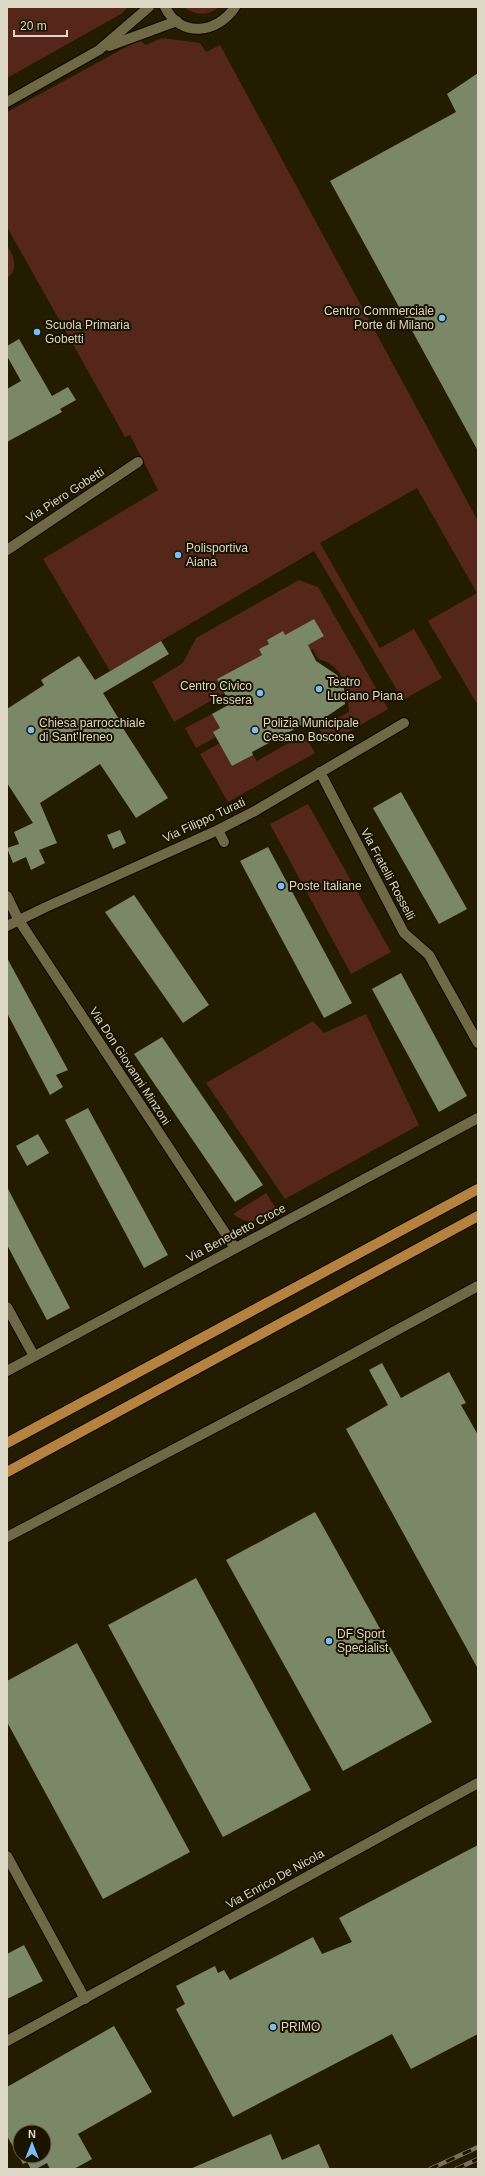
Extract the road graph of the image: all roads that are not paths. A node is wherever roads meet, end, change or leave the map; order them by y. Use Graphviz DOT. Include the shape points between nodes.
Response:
graph roads {
  1 [pos="149,7"];
  2 [pos="165,7"];
  3 [pos="236,7"];
  4 [pos="177,21"];
  5 [pos="99,50"];
  6 [pos="7,102"];
  7 [pos="138,462"];
  8 [pos="7,550"];
  9 [pos="404,723"];
  10 [pos="320,772"];
  11 [pos="218,830"];
  12 [pos="224,842"];
  13 [pos="7,896"];
  14 [pos="18,920"];
  15 [pos="7,926"];
  16 [pos="478,1044"];
  17 [pos="478,1118"];
  18 [pos="478,1189"];
  19 [pos="478,1216"];
  20 [pos="235,1248"];
  21 [pos="478,1286"];
  22 [pos="7,1307"];
  23 [pos="34,1356"];
  24 [pos="7,1371"];
  25 [pos="7,1443"];
  26 [pos="7,1472"];
  27 [pos="7,1537"];
  28 [pos="478,1783"];
  29 [pos="7,1856"];
  30 [pos="86,1998"];
  31 [pos="7,2041"];
  1 -- 5 [label="street"];
  2 -- 4 [label="street"];
  3 -- 4 [label="street" via="220,24 210,28 191,28"];
  4 -- 5 [label="street"];
  5 -- 6 [label="street"];
  7 -- 8 [label="street, Via Piero Gobetti"];
  9 -- 10 [label="street, Via Filippo Turati"];
  10 -- 11 [label="street, Via Filippo Turati"];
  10 -- 16 [label="street, Via Fratelli Rosselli" via="404,933 429,955"];
  11 -- 12 [label="street"];
  11 -- 14 [label="street, Via Filippo Turati"];
  13 -- 14 [label="street, Via Don Giovanni Minzoni"];
  14 -- 15 [label="street, Via Filippo Turati"];
  14 -- 20 [label="street, Via Don Giovanni Minzoni"];
  17 -- 20 [label="street, Via Benedetto Croce"];
  18 -- 25 [label="main road"];
  19 -- 26 [label="main road"];
  20 -- 23 [label="street, Via Benedetto Croce"];
  21 -- 27 [label="street"];
  22 -- 23 [label="street"];
  23 -- 24 [label="street, Via Benedetto Croce"];
  28 -- 30 [label="street, Via Enrico De Nicola"];
  29 -- 30 [label="street"];
  30 -- 31 [label="street, Via Enrico De Nicola"];
}
